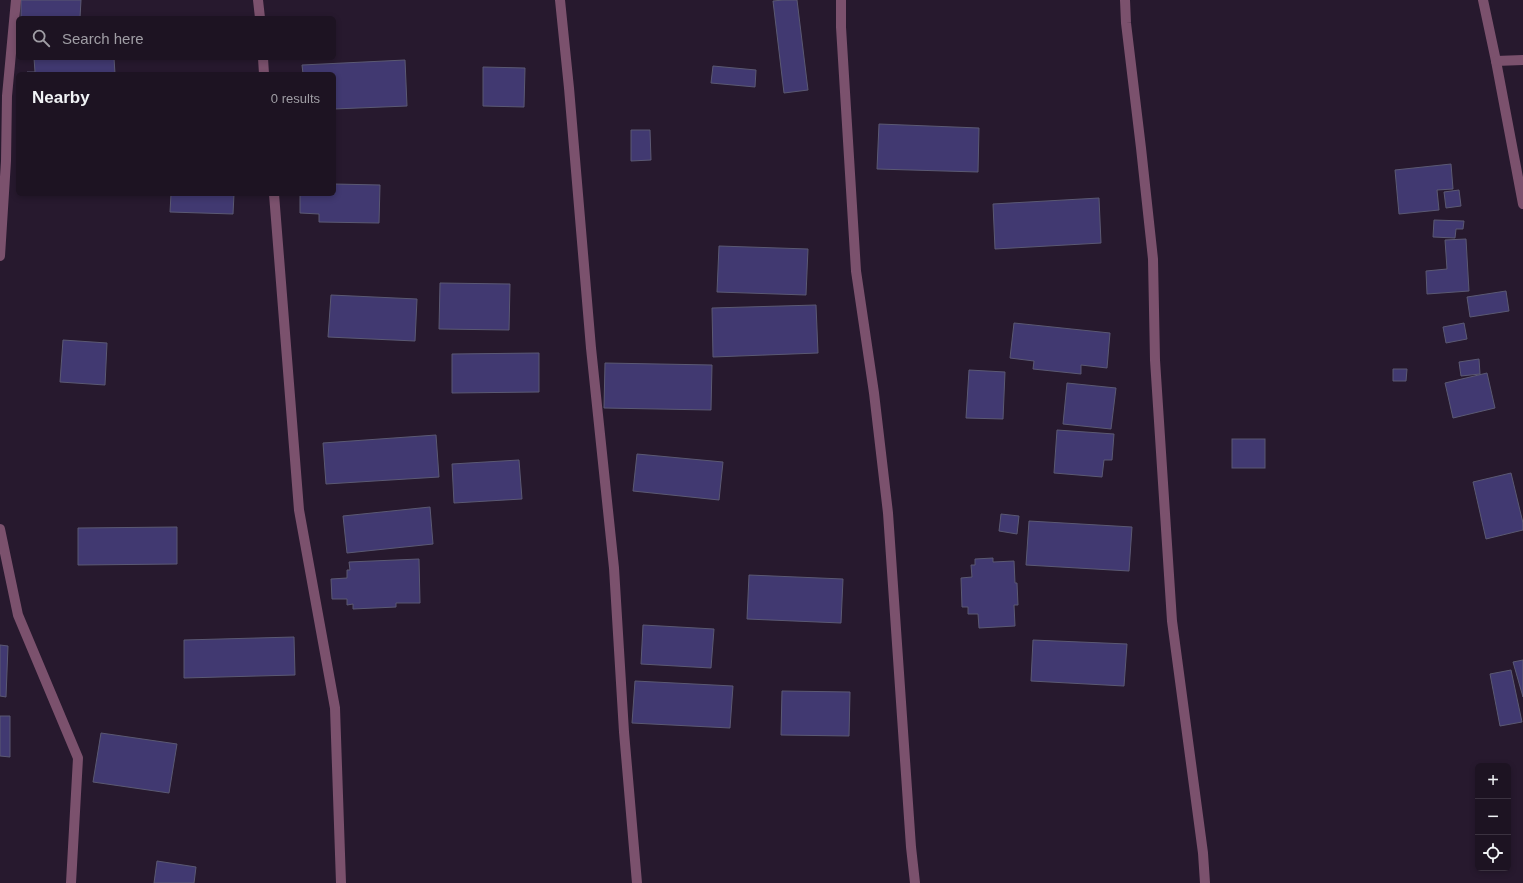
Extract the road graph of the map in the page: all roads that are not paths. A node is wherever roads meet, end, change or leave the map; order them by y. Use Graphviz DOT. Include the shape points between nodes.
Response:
graph roads {
  1 [pos="16,0"];
  2 [pos="258,0"];
  3 [pos="560,0"];
  4 [pos="841,0"];
  5 [pos="1125,0"];
  6 [pos="1483,0"];
  7 [pos="260,16"];
  8 [pos="263,60"];
  9 [pos="1523,60"];
  10 [pos="1496,61"];
  11 [pos="264,72"];
  12 [pos="274,196"];
  13 [pos="1523,204"];
  14 [pos="0,256"];
  15 [pos="0,529"];
  16 [pos="71,883"];
  17 [pos="341,883"];
  18 [pos="636,883"];
  19 [pos="915,883"];
  20 [pos="1205,883"];
  1 -- 14 [label="street" via="7,96"];
  2 -- 7 [label="street"];
  3 -- 18 [label="street" via="591,348 614,568"];
  4 -- 19 [label="street" via="856,271 888,513"];
  5 -- 20 [label="street" via="1153,259 1155,360 1172,621 1204,853"];
  6 -- 10 [label="street"];
  8 -- 11 [label="street"];
  9 -- 10 [label="street"];
  10 -- 13 [label="street"];
  12 -- 17 [label="street" via="299,510 335,708"];
  15 -- 16 [label="street" via="18,615 78,758"];
}
